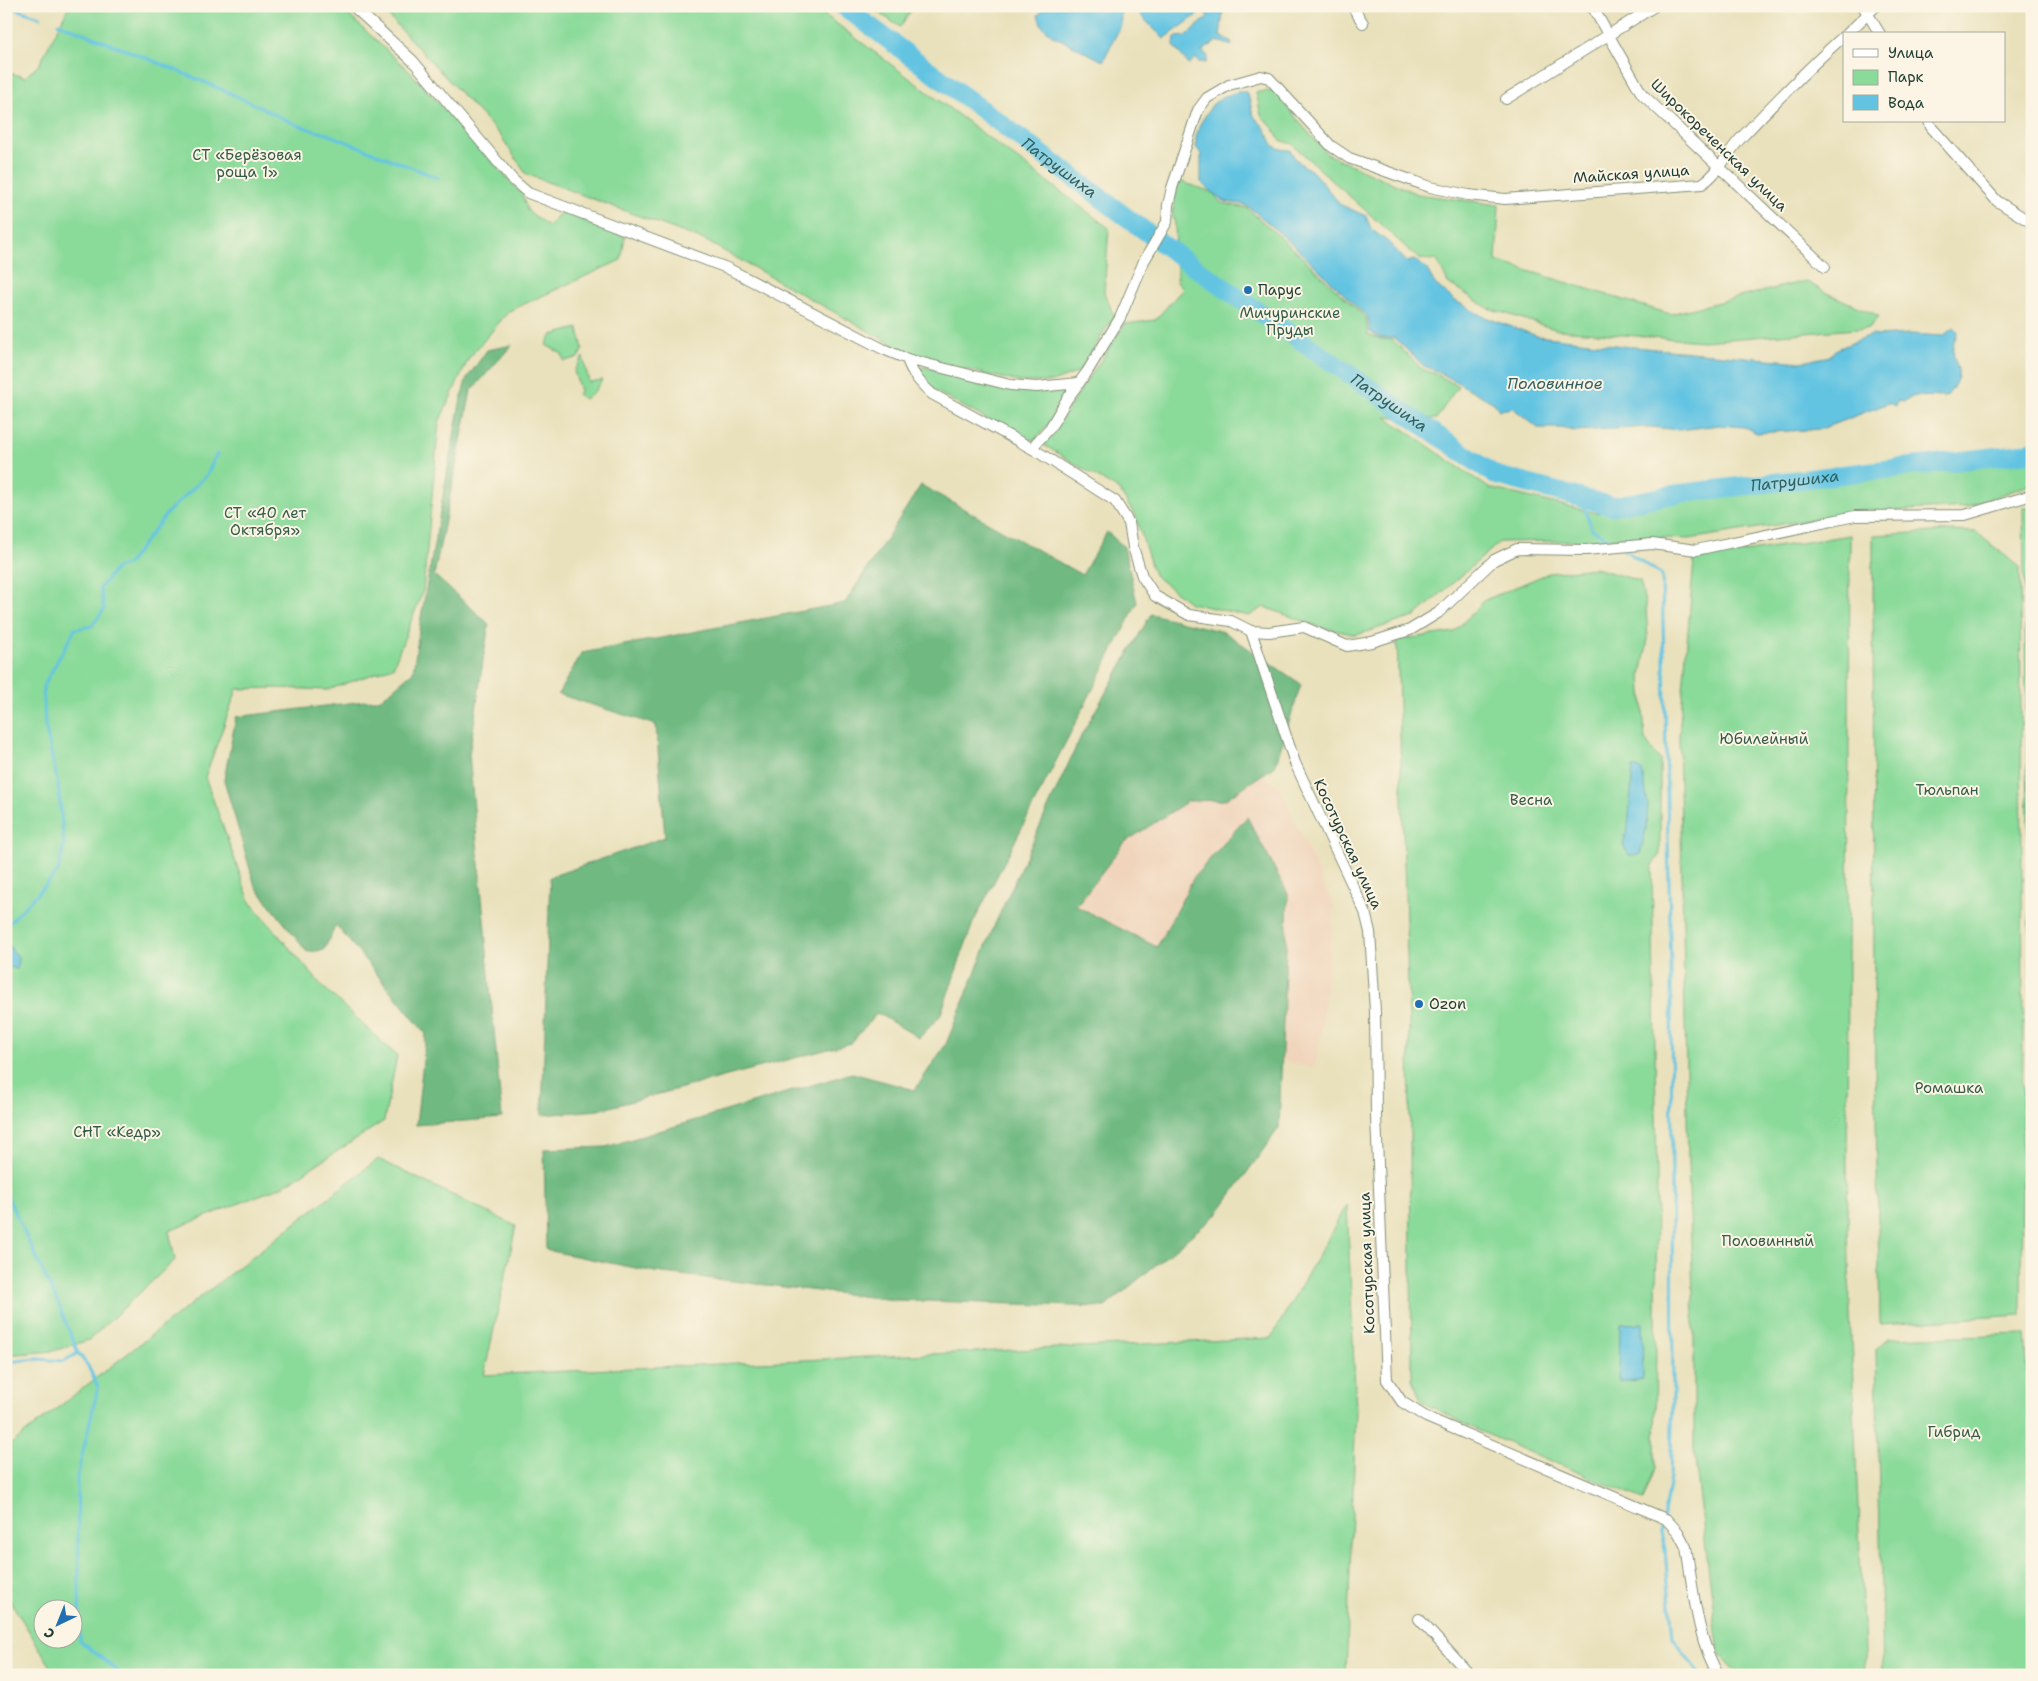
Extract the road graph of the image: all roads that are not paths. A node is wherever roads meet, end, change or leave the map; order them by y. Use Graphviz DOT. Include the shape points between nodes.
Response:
graph roads {
  1 [pos="352,6"];
  2 [pos="1352,6"];
  3 [pos="1592,6"];
  4 [pos="1655,6"];
  5 [pos="1876,6"];
  6 [pos="1865,11"];
  7 [pos="1362,23"];
  8 [pos="1848,32"];
  9 [pos="1879,32"];
  10 [pos="1608,36"];
  11 [pos="1843,37"];
  12 [pos="1506,99"];
  13 [pos="1929,122"];
  14 [pos="1719,169"];
  15 [pos="2032,217"];
  16 [pos="1825,267"];
  17 [pos="907,359"];
  18 [pos="1079,383"];
  19 [pos="1033,449"];
  20 [pos="2032,495"];
  21 [pos="1251,631"];
  22 [pos="1419,1619"];
  23 [pos="1470,1675"];
  24 [pos="1719,1675"];
  1 -- 17 [label="street" via="413,61 513,180 528,193 726,268"];
  2 -- 7 [label="street"];
  3 -- 10 [label="street, Широкореченская улица"];
  4 -- 10 [label="street"];
  5 -- 6 [label="street, Майская улица"];
  6 -- 8 [label="street, Майская улица"];
  6 -- 9 [label="street"];
  10 -- 12 [label="street"];
  10 -- 14 [label="street, Широкореченская улица" via="1642,94"];
  11 -- 14 [label="street, Майская улица" via="1739,140"];
  13 -- 15 [label="street" via="1997,201 2027,220"];
  14 -- 16 [label="street, Широкореченская улица"];
  14 -- 18 [label="street, Майская улица" via="1702,184 1505,199 1468,195 1430,187 1349,158 1331,146 1269,78 1260,76 1228,85 1207,98 1198,110 1172,188 1167,222 1151,247 1120,318"];
  17 -- 18 [label="street" via="1010,385 1037,387"];
  17 -- 19 [label="street" via="918,381 932,394"];
  18 -- 19 [label="street, Майская улица"];
  19 -- 21 [label="street" via="1115,501 1129,522 1142,576 1155,596 1189,615 1231,620"];
  20 -- 21 [label="street" via="1965,515 1855,516 1696,550 1652,544 1586,550 1517,549 1494,560 1438,613 1410,630 1372,642 1347,646 1304,627"];
  21 -- 24 [label="street, Косотурская улица" via="1295,763 1365,912 1370,932 1387,1380 1402,1402 1426,1417 1666,1519 1686,1547 1704,1646"];
  22 -- 23 [label="street"];
}
